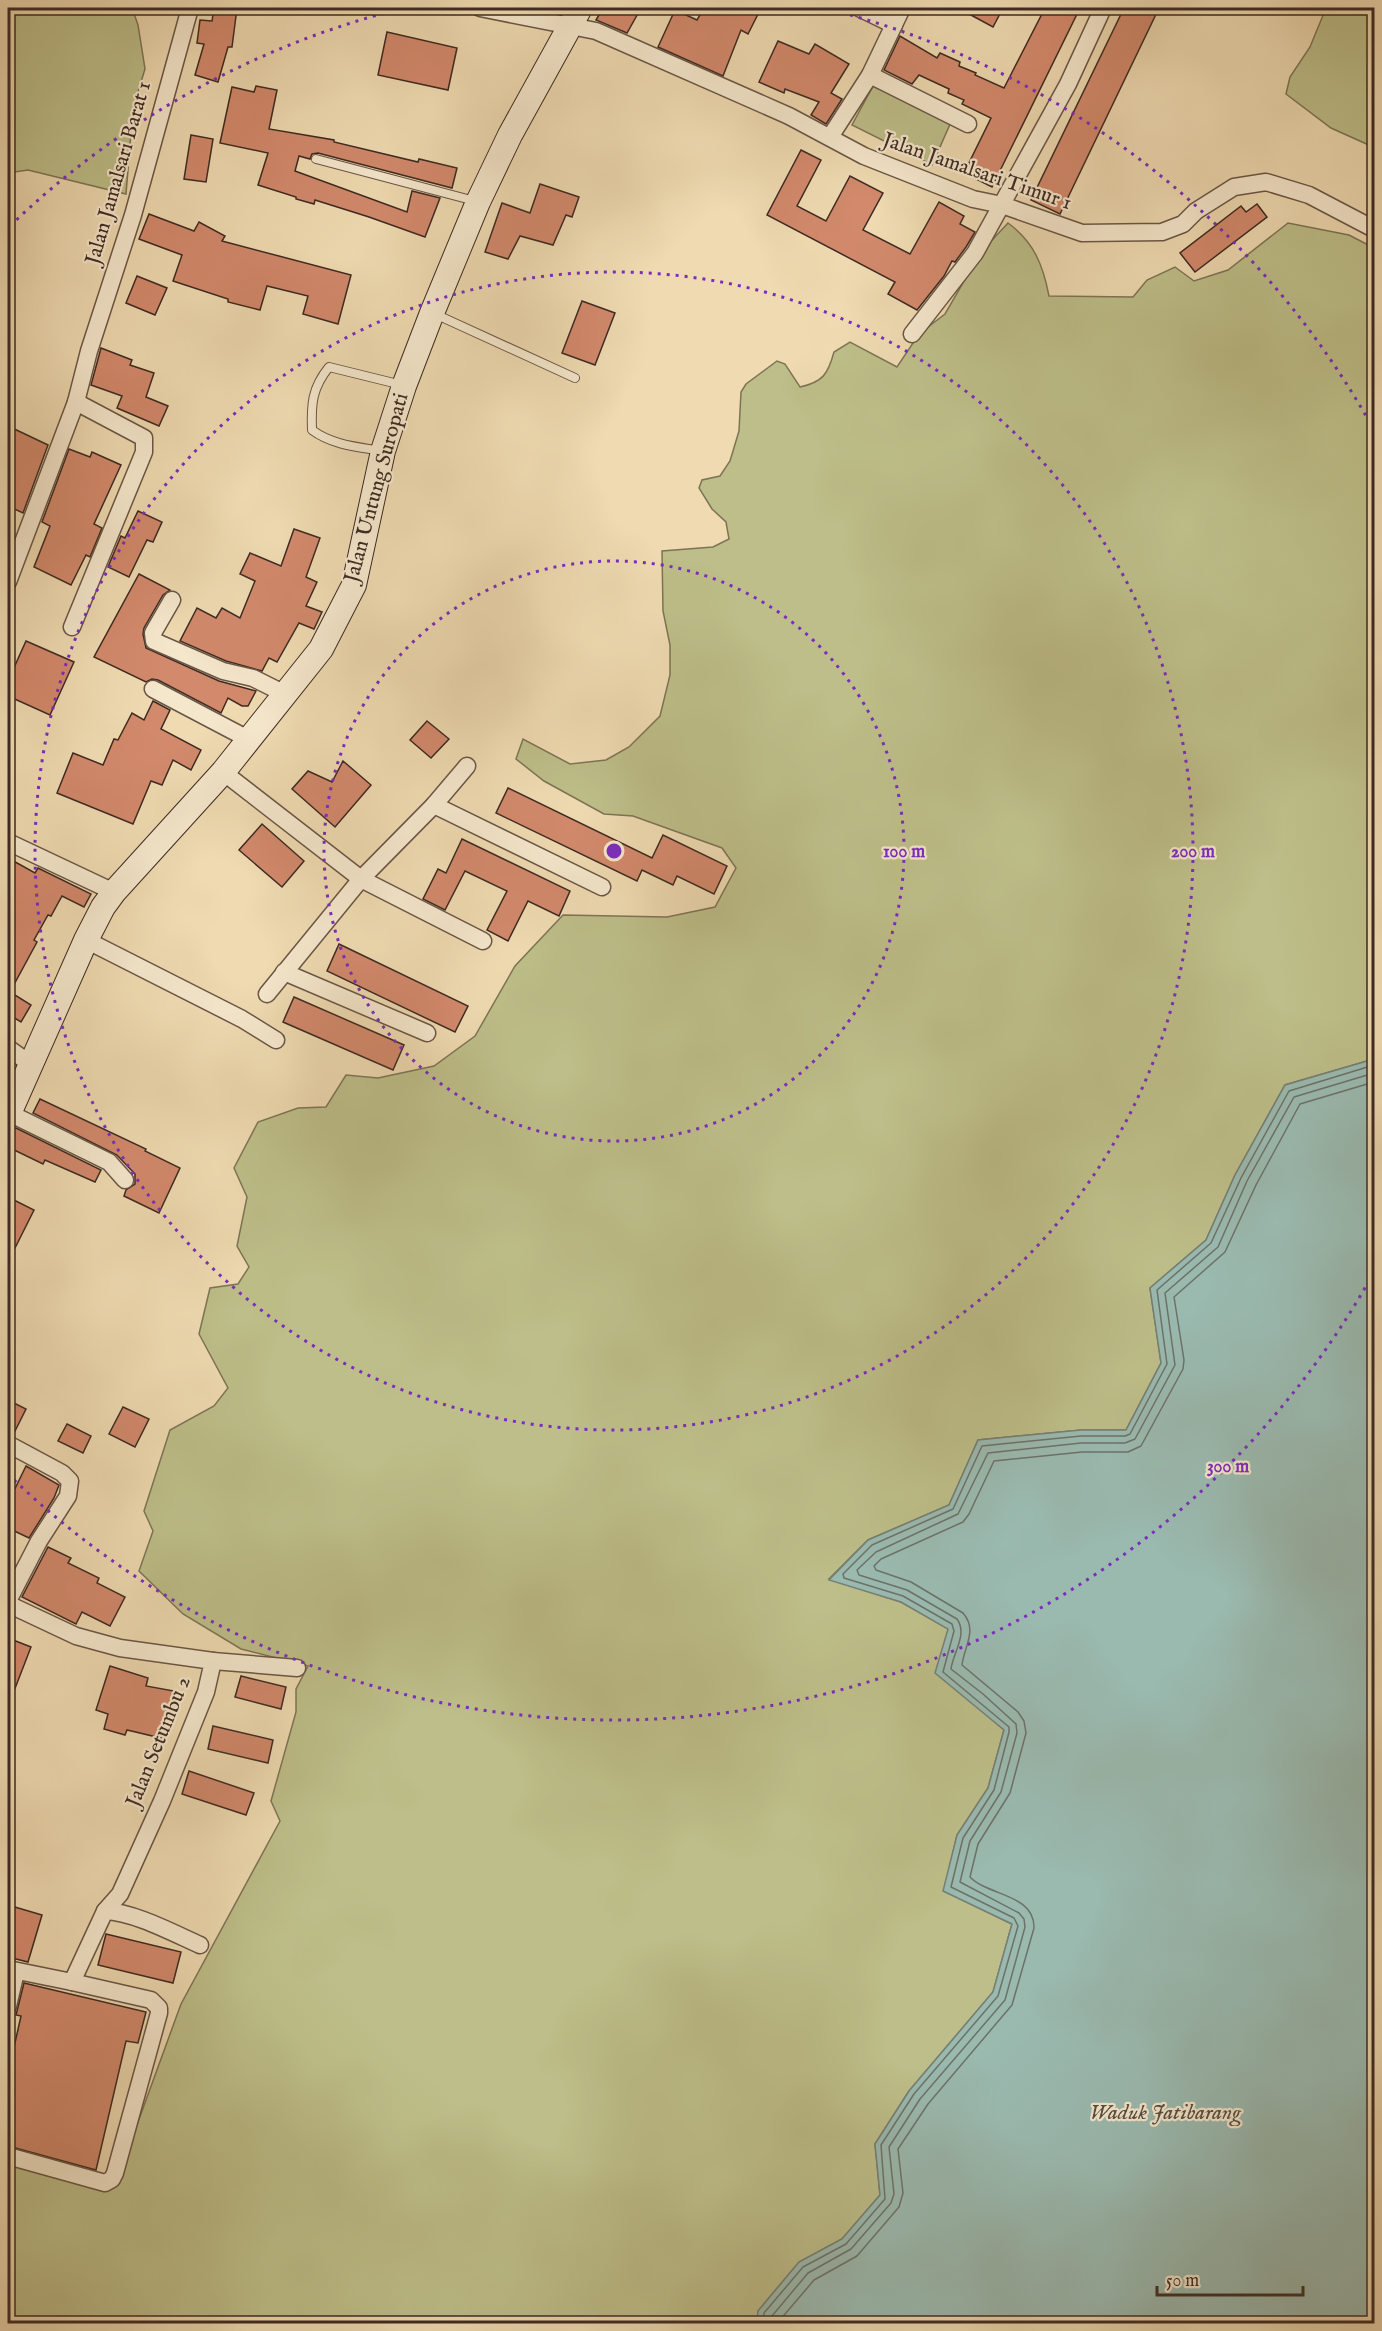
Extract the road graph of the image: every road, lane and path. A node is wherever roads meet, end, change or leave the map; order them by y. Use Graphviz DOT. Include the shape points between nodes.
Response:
graph roads {
  1 [pos="190,8"];
  2 [pos="480,8"];
  3 [pos="859,8"];
  4 [pos="902,8"];
  5 [pos="1103,8"];
  6 [pos="574,17"];
  7 [pos="894,25"];
  8 [pos="870,75"];
  9 [pos="968,124"];
  10 [pos="830,137"];
  11 [pos="316,159"];
  12 [pos="478,202"];
  13 [pos="1002,205"];
  14 [pos="1374,229"];
  15 [pos="432,313"];
  16 [pos="912,334"];
  17 [pos="574,378"];
  18 [pos="404,386"];
  19 [pos="76,402"];
  20 [pos="383,451"];
  21 [pos="8,582"];
  22 [pos="172,600"];
  23 [pos="72,627"];
  24 [pos="153,688"];
  25 [pos="285,694"];
  26 [pos="250,740"];
  27 [pos="467,766"];
  28 [pos="223,772"];
  29 [pos="434,805"];
  30 [pos="8,842"];
  31 [pos="361,879"];
  32 [pos="602,887"];
  33 [pos="114,892"];
  34 [pos="86,940"];
  35 [pos="483,941"];
  36 [pos="284,972"];
  37 [pos="267,994"];
  38 [pos="427,1034"];
  39 [pos="276,1040"];
  40 [pos="8,1048"];
  41 [pos="32,1065"];
  42 [pos="8,1115"];
  43 [pos="125,1180"];
  44 [pos="8,1444"];
  45 [pos="8,1603"];
  46 [pos="213,1661"];
  47 [pos="297,1668"];
  48 [pos="109,1906"];
  49 [pos="200,1945"];
  50 [pos="12,1970"];
  51 [pos="72,1982"];
  52 [pos="8,2006"];
  53 [pos="8,2157"];
  1 -- 19 [label="street, Jalan Jamalsari Barat 1"];
  2 -- 6 [label="street"];
  3 -- 7 [label="street"];
  4 -- 7 [label="street"];
  5 -- 13 [label="street" via="1068,84"];
  6 -- 10 [label="street, Jalan Jamalsari Timur 1" via="596,31"];
  6 -- 12 [label="main road, Jalan Untung Suropati"];
  7 -- 8 [label="street"];
  8 -- 9 [label="street"];
  8 -- 10 [label="street"];
  10 -- 13 [label="street, Jalan Jamalsari Timur 1" via="864,156 973,199"];
  11 -- 12 [label="lane"];
  12 -- 15 [label="main road, Jalan Untung Suropati"];
  13 -- 14 [label="street, Jalan Jamalsari Timur 1" via="1082,232 1162,232 1183,224 1234,187 1266,182 1309,195"];
  13 -- 16 [label="street" via="975,253"];
  15 -- 17 [label="lane"];
  15 -- 18 [label="main road, Jalan Untung Suropati"];
  18 -- 20 [label="main road, Jalan Untung Suropati"];
  18 -- 20 [label="lane" via="330,367 318,380 311,406 312,430 322,438"];
  19 -- 21 [label="street, Jalan Jamalsari Barat 1"];
  19 -- 23 [label="street" via="144,438 144,452"];
  20 -- 25 [label="main road, Jalan Untung Suropati" via="354,585 321,649"];
  22 -- 25 [label="street" via="153,633 154,640"];
  24 -- 26 [label="street"];
  25 -- 26 [label="main road, Jalan Untung Suropati"];
  26 -- 28 [label="main road, Jalan Untung Suropati"];
  27 -- 29 [label="street"];
  28 -- 31 [label="street"];
  28 -- 33 [label="main road, Jalan Untung Suropati"];
  29 -- 31 [label="street"];
  29 -- 32 [label="street"];
  30 -- 33 [label="street"];
  31 -- 35 [label="street"];
  31 -- 36 [label="street"];
  33 -- 34 [label="main road, Jalan Untung Suropati"];
  34 -- 39 [label="street"];
  34 -- 41 [label="main road, Jalan Untung Suropati"];
  36 -- 37 [label="street"];
  36 -- 38 [label="street"];
  40 -- 41 [label="street"];
  41 -- 42 [label="main road, Jalan Untung Suropati"];
  42 -- 43 [label="street" via="109,1162"];
  44 -- 45 [label="street" via="70,1481 68,1496 39,1541"];
  45 -- 46 [label="street, Jalan Setumbu 2" via="76,1636 120,1648"];
  46 -- 47 [label="street"];
  46 -- 48 [label="street, Jalan Setumbu 2" via="206,1692 162,1800 120,1894"];
  48 -- 49 [label="street"];
  48 -- 51 [label="street, Jalan Setumbu 2"];
  50 -- 51 [label="street"];
  50 -- 52 [label="street"];
  51 -- 53 [label="street" via="151,2000 159,2008 115,2173 105,2183"];
}
